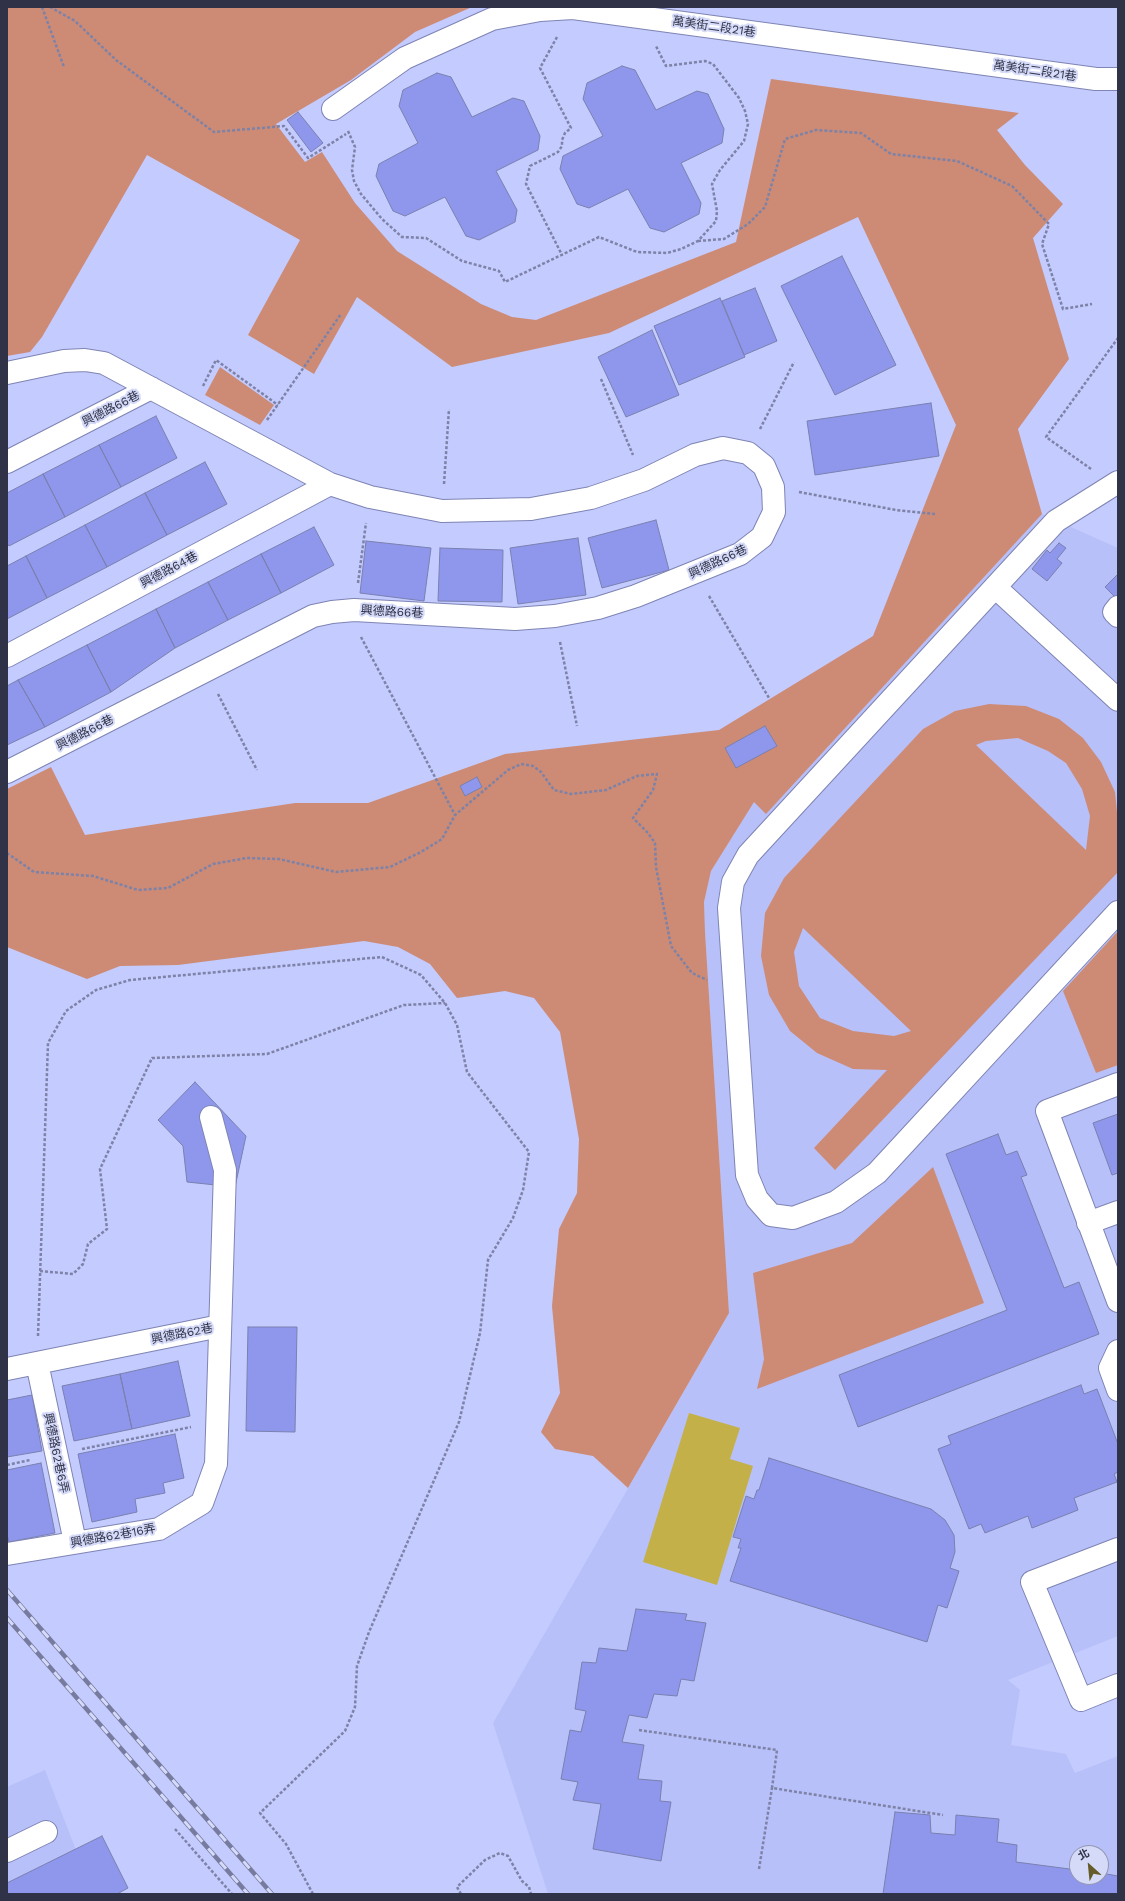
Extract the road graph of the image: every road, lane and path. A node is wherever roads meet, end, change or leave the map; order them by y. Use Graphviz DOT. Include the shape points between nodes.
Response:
graph roads {
  1 [pos="42,7"];
  2 [pos="50,7"];
  3 [pos="573,8"];
  4 [pos="640,17"];
  5 [pos="64,66"];
  6 [pos="1118,79"];
  7 [pos="333,109"];
  8 [pos="349,132"];
  9 [pos="698,241"];
  10 [pos="562,255"];
  11 [pos="1092,304"];
  12 [pos="341,314"];
  13 [pos="1118,338"];
  14 [pos="794,362"];
  15 [pos="7,373"];
  16 [pos="601,379"];
  17 [pos="151,388"];
  18 [pos="278,405"];
  19 [pos="449,409"];
  20 [pos="191,410"];
  21 [pos="252,442"];
  22 [pos="748,452"];
  23 [pos="7,462"];
  24 [pos="644,480"];
  25 [pos="1116,483"];
  26 [pos="330,484"];
  27 [pos="773,487"];
  28 [pos="370,497"];
  29 [pos="442,511"];
  30 [pos="935,514"];
  31 [pos="696,573"];
  32 [pos="995,587"];
  33 [pos="1118,608"];
  34 [pos="354,610"];
  35 [pos="555,616"];
  36 [pos="1118,616"];
  37 [pos="7,656"];
  38 [pos="206,670"];
  39 [pos="769,698"];
  40 [pos="1118,700"];
  41 [pos="577,726"];
  42 [pos="258,770"];
  43 [pos="7,772"];
  44 [pos="455,815"];
  45 [pos="7,853"];
  46 [pos="1118,912"];
  47 [pos="735,993"];
  48 [pos="445,1003"];
  49 [pos="1118,1084"];
  50 [pos="211,1117"];
  51 [pos="1118,1212"];
  52 [pos="1088,1223"];
  53 [pos="40,1271"];
  54 [pos="1118,1301"];
  55 [pos="220,1326"];
  56 [pos="1118,1351"];
  57 [pos="37,1363"];
  58 [pos="7,1369"];
  59 [pos="1118,1390"];
  60 [pos="217,1421"];
  61 [pos="56,1455"];
  62 [pos="7,1465"];
  63 [pos="75,1542"];
  64 [pos="1118,1549"];
  65 [pos="7,1554"];
  66 [pos="1118,1685"];
  67 [pos="638,1730"];
  68 [pos="772,1788"];
  69 [pos="943,1815"];
  70 [pos="175,1829"];
  71 [pos="46,1832"];
  72 [pos="7,1851"];
  73 [pos="759,1869"];
  74 [pos="232,1894"];
  75 [pos="313,1894"];
  76 [pos="461,1894"];
  77 [pos="531,1894"];
  1 -- 5 [label="path"];
  2 -- 8 [label="path" via="75,21 116,60 214,132 284,126 308,158"];
  3 -- 4 [label="street, 萬美街二段21巷"];
  3 -- 7 [label="street, 萬美街二段21巷" via="540,10 492,18 405,58"];
  3 -- 10 [label="path" via="540,68 571,128 565,133 558,152 530,166 526,184"];
  4 -- 6 [label="street, 萬美街二段21巷" via="1088,78"];
  4 -- 9 [label="path" via="666,66 706,61 713,64 739,98 745,111 748,124 744,141 712,184 717,211 716,221"];
  7 -- 8 [label="path"];
  8 -- 10 [label="path" via="355,147 352,170 361,194 382,220 402,237 426,238 462,261 499,271 505,282"];
  9 -- 10 [label="path" via="667,253 637,252 599,237"];
  9 -- 11 [label="path" via="724,239 748,224 765,207 785,139 816,130 861,133 891,154 958,161 1012,186 1049,224 1042,244 1063,309"];
  12 -- 18 [label="path"];
  13 -- 25 [label="path" via="1046,437"];
  14 -- 22 [label="path"];
  15 -- 17 [label="street, 興德路66巷" via="64,361 85,360 104,363"];
  16 -- 24 [label="path"];
  17 -- 20 [label="street, 興德路66巷"];
  17 -- 23 [label="street, 興德路66巷"];
  18 -- 20 [label="path" via="216,360"];
  18 -- 21 [label="path"];
  19 -- 29 [label="path"];
  20 -- 21 [label="street, 興德路66巷"];
  21 -- 26 [label="street, 興德路66巷"];
  22 -- 24 [label="street, 興德路66巷" via="723,448 695,455"];
  22 -- 27 [label="street, 興德路66巷" via="764,466"];
  24 -- 29 [label="street, 興德路66巷" via="591,498 531,508"];
  25 -- 32 [label="street" via="1056,521"];
  26 -- 28 [label="street, 興德路66巷"];
  26 -- 37 [label="street, 興德路64巷"];
  27 -- 30 [label="path" via="896,510"];
  27 -- 31 [label="street, 興德路66巷" via="774,512 762,538 740,554"];
  28 -- 29 [label="street, 興德路66巷"];
  28 -- 34 [label="path"];
  31 -- 35 [label="street, 興德路66巷" via="598,608"];
  31 -- 39 [label="path"];
  32 -- 40 [label="street"];
  32 -- 47 [label="street" via="748,855 733,882 729,908"];
  33 -- 36 [label="street" via="1114,612"];
  34 -- 35 [label="street, 興德路66巷" via="515,619"];
  34 -- 38 [label="street, 興德路66巷" via="312,616"];
  34 -- 44 [label="path" via="358,632"];
  35 -- 41 [label="path"];
  38 -- 42 [label="path"];
  38 -- 43 [label="street, 興德路66巷"];
  44 -- 45 [label="path" via="442,839 390,867 336,872 279,859 247,858 213,864 168,888 138,890 93,876 34,872"];
  44 -- 47 [label="path" via="508,770 521,764 533,766 541,772 554,790 571,794 606,790 637,776 657,774 653,790 633,818 655,843 656,867 671,946 692,973"];
  46 -- 47 [label="street" via="877,1173 836,1202 793,1218 771,1215 757,1199 747,1175"];
  48 -- 53 [label="path" via="404,1006 267,1054 152,1058 100,1169 107,1228 88,1244 83,1264 73,1274"];
  48 -- 53 [label="path" via="421,975 382,957 130,980 96,990 66,1011 48,1043"];
  48 -- 75 [label="path" via="457,1025 467,1072 529,1152 522,1190 513,1218 488,1260 480,1334 459,1422 369,1632 357,1666 355,1707 345,1731 260,1813 286,1844"];
  49 -- 52 [label="street" via="1047,1111"];
  50 -- 55 [label="street, 興德路62巷" via="225,1170"];
  51 -- 52 [label="street"];
  52 -- 54 [label="street"];
  53 -- 57 [label="path"];
  55 -- 57 [label="street, 興德路62巷"];
  55 -- 60 [label="street, 興德路62巷16弄"];
  56 -- 59 [label="street" via="1110,1368"];
  57 -- 58 [label="street, 興德路62巷"];
  57 -- 61 [label="street, 興德路62巷6弄"];
  60 -- 61 [label="path"];
  60 -- 63 [label="street, 興德路62巷16弄" via="216,1464 202,1503 159,1529"];
  61 -- 62 [label="path"];
  61 -- 63 [label="street, 興德路62巷6弄"];
  63 -- 65 [label="street, 興德路62巷16弄"];
  64 -- 66 [label="street" via="1032,1582 1081,1700"];
  67 -- 68 [label="path" via="777,1750"];
  68 -- 69 [label="path"];
  68 -- 73 [label="path"];
  70 -- 74 [label="path"];
  71 -- 72 [label="street"];
  76 -- 77 [label="path" via="457,1887 485,1860 500,1853 508,1856"];
}
